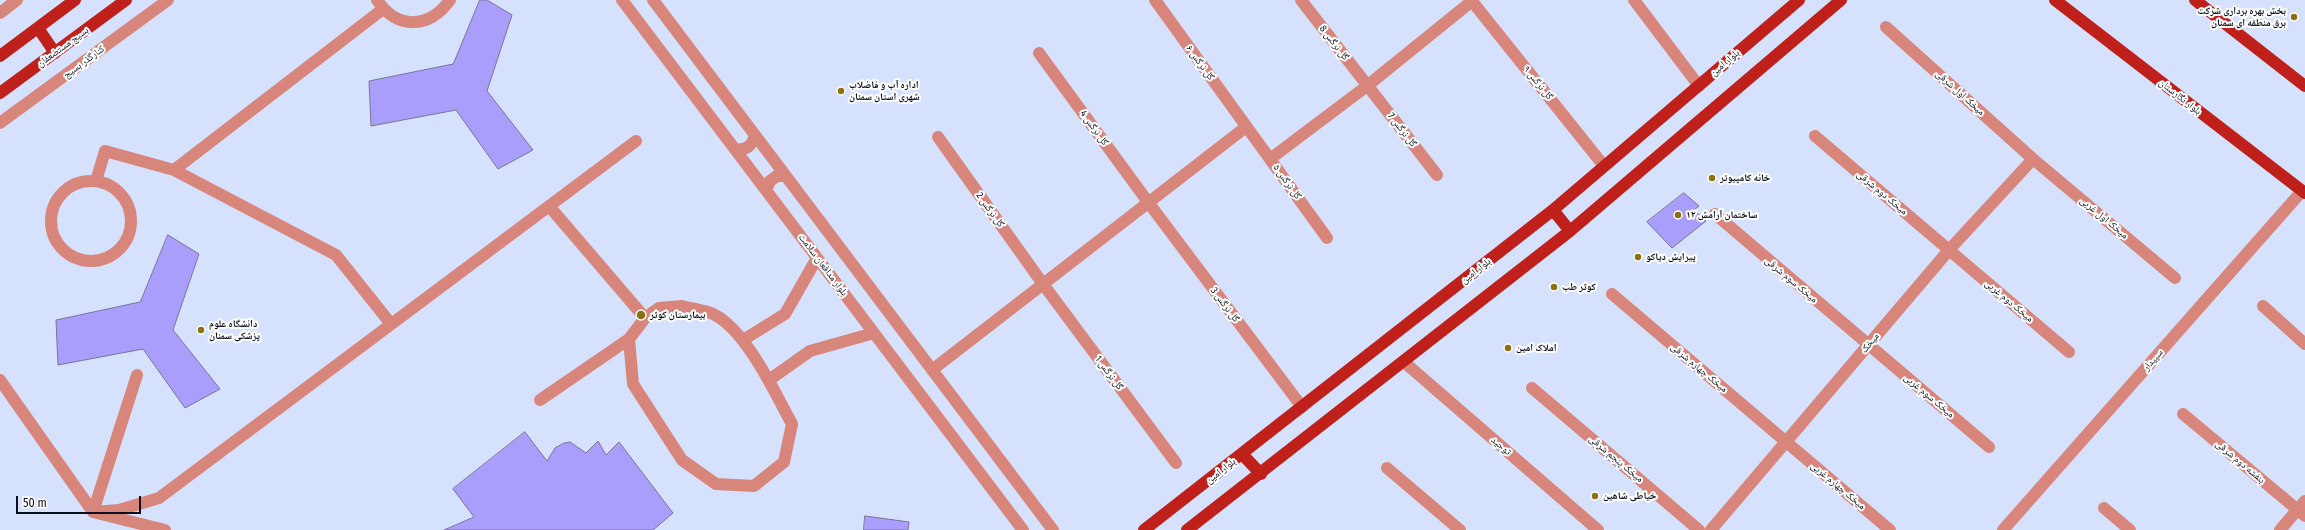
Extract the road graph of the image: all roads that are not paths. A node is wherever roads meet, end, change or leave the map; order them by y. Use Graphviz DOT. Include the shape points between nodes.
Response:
graph roads {
  1 [pos="17,0"];
  2 [pos="75,0"];
  3 [pos="126,0"];
  4 [pos="168,0"];
  5 [pos="450,0"];
  6 [pos="622,0"];
  7 [pos="653,0"];
  8 [pos="1155,0"];
  9 [pos="1301,0"];
  10 [pos="1472,0"];
  11 [pos="1634,0"];
  12 [pos="1798,0"];
  13 [pos="1841,0"];
  14 [pos="2055,0"];
  15 [pos="2195,0"];
  16 [pos="380,5"];
  17 [pos="0,13"];
  18 [pos="1886,27"];
  19 [pos="38,28"];
  20 [pos="55,53"];
  21 [pos="1039,53"];
  22 [pos="0,56"];
  23 [pos="1367,86"];
  24 [pos="1699,86"];
  25 [pos="2305,86"];
  26 [pos="0,93"];
  27 [pos="0,123"];
  28 [pos="1246,127"];
  29 [pos="755,136"];
  30 [pos="1815,136"];
  31 [pos="938,137"];
  32 [pos="636,141"];
  33 [pos="736,150"];
  34 [pos="1270,159"];
  35 [pos="2033,159"];
  36 [pos="1604,166"];
  37 [pos="174,170"];
  38 [pos="1437,175"];
  39 [pos="785,176"];
  40 [pos="96,182"];
  41 [pos="766,190"];
  42 [pos="2304,192"];
  43 [pos="1148,202"];
  44 [pos="549,206"];
  45 [pos="1554,210"];
  46 [pos="1714,214"];
  47 [pos="1570,231"];
  48 [pos="1327,238"];
  49 [pos="1949,250"];
  50 [pos="817,258"];
  51 [pos="2175,278"];
  52 [pos="1043,284"];
  53 [pos="1612,294"];
  54 [pos="2263,306"];
  55 [pos="645,318"];
  56 [pos="391,324"];
  57 [pos="874,333"];
  58 [pos="629,339"];
  59 [pos="742,340"];
  60 [pos="2305,344"];
  61 [pos="1868,345"];
  62 [pos="2069,352"];
  63 [pos="1404,362"];
  64 [pos="932,370"];
  65 [pos="137,375"];
  66 [pos="0,380"];
  67 [pos="769,380"];
  68 [pos="1532,388"];
  69 [pos="540,400"];
  70 [pos="1302,407"];
  71 [pos="2183,414"];
  72 [pos="1786,442"];
  73 [pos="1989,447"];
  74 [pos="1242,454"];
  75 [pos="1176,463"];
  76 [pos="1387,468"];
  77 [pos="1261,474"];
  78 [pos="2104,508"];
  79 [pos="2302,509"];
  80 [pos="93,512"];
  81 [pos="165,530"];
  82 [pos="1023,530"];
  83 [pos="1053,530"];
  84 [pos="1144,530"];
  85 [pos="1187,530"];
  86 [pos="1460,530"];
  87 [pos="1598,530"];
  88 [pos="1700,530"];
  89 [pos="1711,530"];
  90 [pos="1890,530"];
  91 [pos="2004,530"];
  92 [pos="2130,530"];
  93 [pos="2280,530"];
  1 -- 17 [label="street"];
  2 -- 19 [label="main road"];
  3 -- 20 [label="main road, بسیج مستضعفان"];
  4 -- 27 [label="street, کنارگذر بسیج"];
  5 -- 16 [label="street" via="443,11 419,22 406,22 394,18"];
  6 -- 33 [label="street, بلوار مدافعان سلامت"];
  7 -- 29 [label="street"];
  8 -- 28 [label="street, گل نرگس ۶"];
  9 -- 23 [label="street, گل نرگس 8"];
  10 -- 23 [label="street"];
  10 -- 36 [label="street, گل نرگس ۹"];
  11 -- 24 [label="street"];
  12 -- 24 [label="main road, بلوار امین"];
  13 -- 47 [label="main road"];
  14 -- 42 [label="main road, بلوار نگارستان"];
  15 -- 25 [label="main road"];
  16 -- 37 [label="street"];
  18 -- 35 [label="street, میخک اول شرقی"];
  19 -- 20 [label="main road"];
  19 -- 22 [label="main road"];
  20 -- 26 [label="main road, بسیج مستضعفان"];
  21 -- 43 [label="street, گل نرگس 4"];
  23 -- 34 [label="street"];
  23 -- 38 [label="street, گل نرگس 7"];
  24 -- 36 [label="main road, بلوار امین"];
  28 -- 34 [label="street, گل نرگس ۵"];
  28 -- 43 [label="street"];
  29 -- 33 [label="street" via="752,145 745,150"];
  29 -- 39 [label="street"];
  30 -- 49 [label="street, میخک دوم شرقی"];
  31 -- 52 [label="street, گل نرگس 2"];
  32 -- 44 [label="street"];
  33 -- 41 [label="street, بلوار مدافعان سلامت"];
  34 -- 48 [label="street, گل نرگس ۵"];
  35 -- 49 [label="street, میخک"];
  35 -- 51 [label="street, میخک اول غربی"];
  36 -- 45 [label="main road, بلوار امین"];
  37 -- 40 [label="street" via="105,151"];
  37 -- 56 [label="street" via="336,254"];
  39 -- 41 [label="street" via="777,176 770,180"];
  39 -- 64 [label="street"];
  40 -- 40 [label="street" via="83,182 71,186 61,194 54,205 51,218 57,242 66,252 78,259 91,261 104,259 116,252 125,242 130,229 130,215 126,202 108,185"];
  41 -- 50 [label="street, بلوار مدافعان سلامت"];
  42 -- 91 [label="street, سپیدار"];
  43 -- 52 [label="street"];
  43 -- 70 [label="street, گل نرگس 3"];
  44 -- 55 [label="street"];
  44 -- 56 [label="street"];
  45 -- 47 [label="main road"];
  45 -- 70 [label="main road, بلوار امین"];
  46 -- 61 [label="street, میخک سوم شرقی"];
  47 -- 63 [label="main road"];
  49 -- 61 [label="street, میخک"];
  49 -- 62 [label="street, میخک دوم غربی"];
  50 -- 57 [label="street, بلوار مدافعان سلامت"];
  50 -- 59 [label="street" via="785,314"];
  52 -- 64 [label="street"];
  52 -- 75 [label="street, گل نرگس 1"];
  53 -- 72 [label="street, میخک چهارم شرقی"];
  54 -- 60 [label="street"];
  55 -- 58 [label="street"];
  55 -- 59 [label="street" via="659,308 682,306 715,315"];
  56 -- 80 [label="street" via="158,498 119,510"];
  57 -- 67 [label="street" via="810,351"];
  57 -- 82 [label="street, بلوار مدافعان سلامت"];
  58 -- 67 [label="street" via="633,384 682,460 716,484 754,486 784,462 792,424"];
  58 -- 69 [label="street"];
  59 -- 67 [label="street"];
  61 -- 72 [label="street, میخک"];
  61 -- 73 [label="street, میخک سوم غربی"];
  63 -- 77 [label="main road"];
  63 -- 87 [label="street, توحید"];
  64 -- 83 [label="street"];
  65 -- 80 [label="street"];
  66 -- 80 [label="street"];
  68 -- 88 [label="street, میخک پنجم شرقی"];
  70 -- 74 [label="main road, بلوار امین"];
  71 -- 79 [label="street, بنفشه دوم شرقی"];
  72 -- 89 [label="street, میخک"];
  72 -- 90 [label="street, میخک چهارم غربی"];
  74 -- 77 [label="main road"];
  74 -- 84 [label="main road, بلوار امین"];
  76 -- 86 [label="street"];
  77 -- 85 [label="main road"];
  78 -- 92 [label="street"];
  79 -- 93 [label="street"];
  80 -- 81 [label="street"];
}
